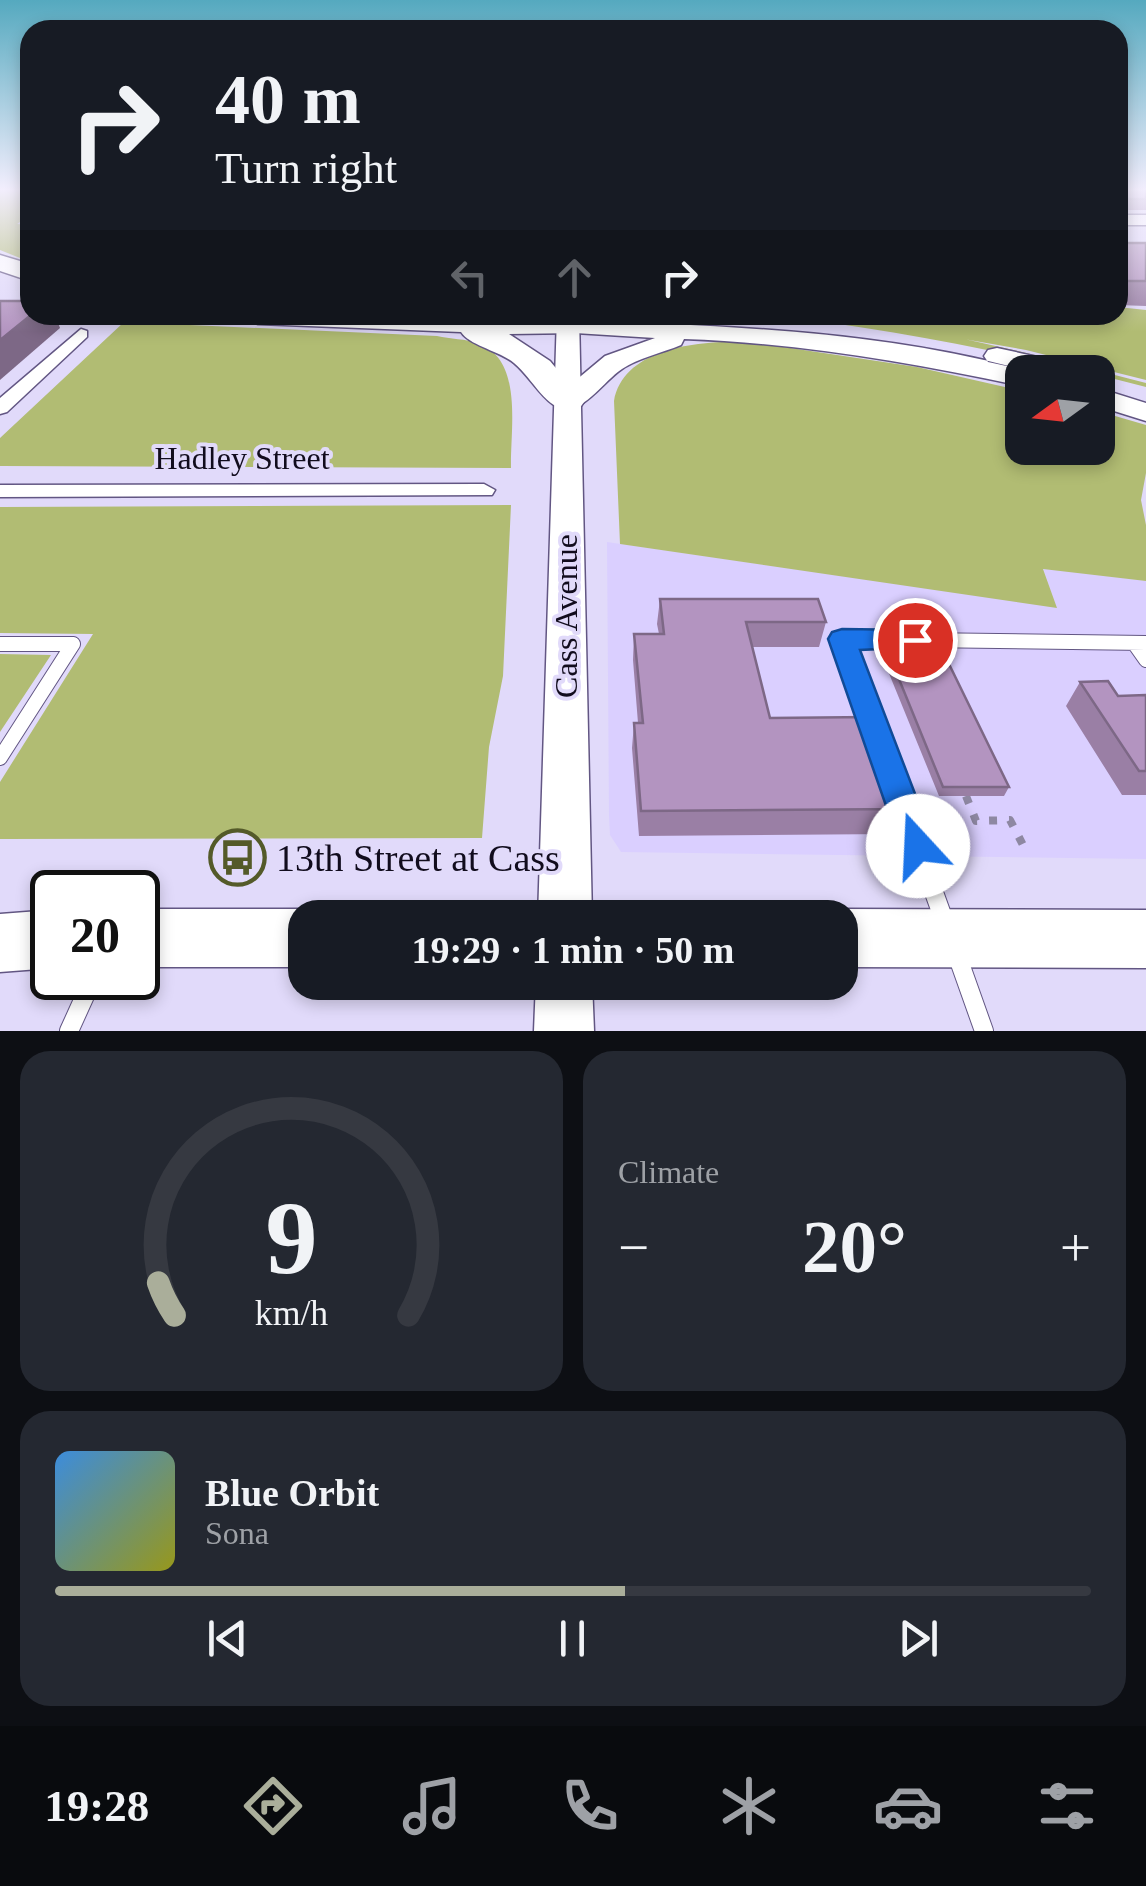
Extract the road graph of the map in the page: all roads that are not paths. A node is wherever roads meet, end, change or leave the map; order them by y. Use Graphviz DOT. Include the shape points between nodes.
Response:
graph roads {
  1 [pos="440,325"];
  2 [pos="568,325"];
  3 [pos="700,325"];
  4 [pos="734,325"];
  5 [pos="764,325"];
  6 [pos="81,334"];
  7 [pos="1005,359"];
  8 [pos="1005,375"];
  9 [pos="1115,385"];
  10 [pos="1146,393"];
  11 [pos="568,402"];
  12 [pos="1115,402"];
  13 [pos="0,408"];
  14 [pos="1146,412"];
  15 [pos="0,490"];
  16 [pos="484,490"];
  17 [pos="1140,643"];
  18 [pos="0,644"];
  19 [pos="1146,660"];
  20 [pos="0,758"];
  21 [pos="564,900"];
  22 [pos="160,938"];
  23 [pos="288,938"];
  24 [pos="858,938"];
  25 [pos="951,939"];
  26 [pos="1146,939"];
  27 [pos="83,1000"];
  28 [pos="564,1000"];
  29 [pos="69,1031"];
  30 [pos="564,1031"];
  31 [pos="984,1031"];
  1 -- 11 [label="highway" via="508,343"];
  2 -- 11 [label="main road, Cass Avenue"];
  3 -- 11 [label="main road" via="627,355"];
  4 -- 8 [label="main road"];
  5 -- 7 [label="main road" via="884,334"];
  6 -- 13 [label="street"];
  9 -- 10 [label="main road"];
  11 -- 21 [label="main road, Cass Avenue"];
  12 -- 14 [label="main road"];
  15 -- 16 [label="street, Hadley Street"];
  17 -- 19 [label="lane"];
  17 -- 25 [label="lane" via="842,639"];
  18 -- 20 [label="lane" via="73,644"];
  22 -- 23 [label="main road"];
  24 -- 25 [label="main road"];
  25 -- 26 [label="main road"];
  25 -- 31 [label="lane"];
  27 -- 29 [label="lane"];
  28 -- 30 [label="main road"];
}
